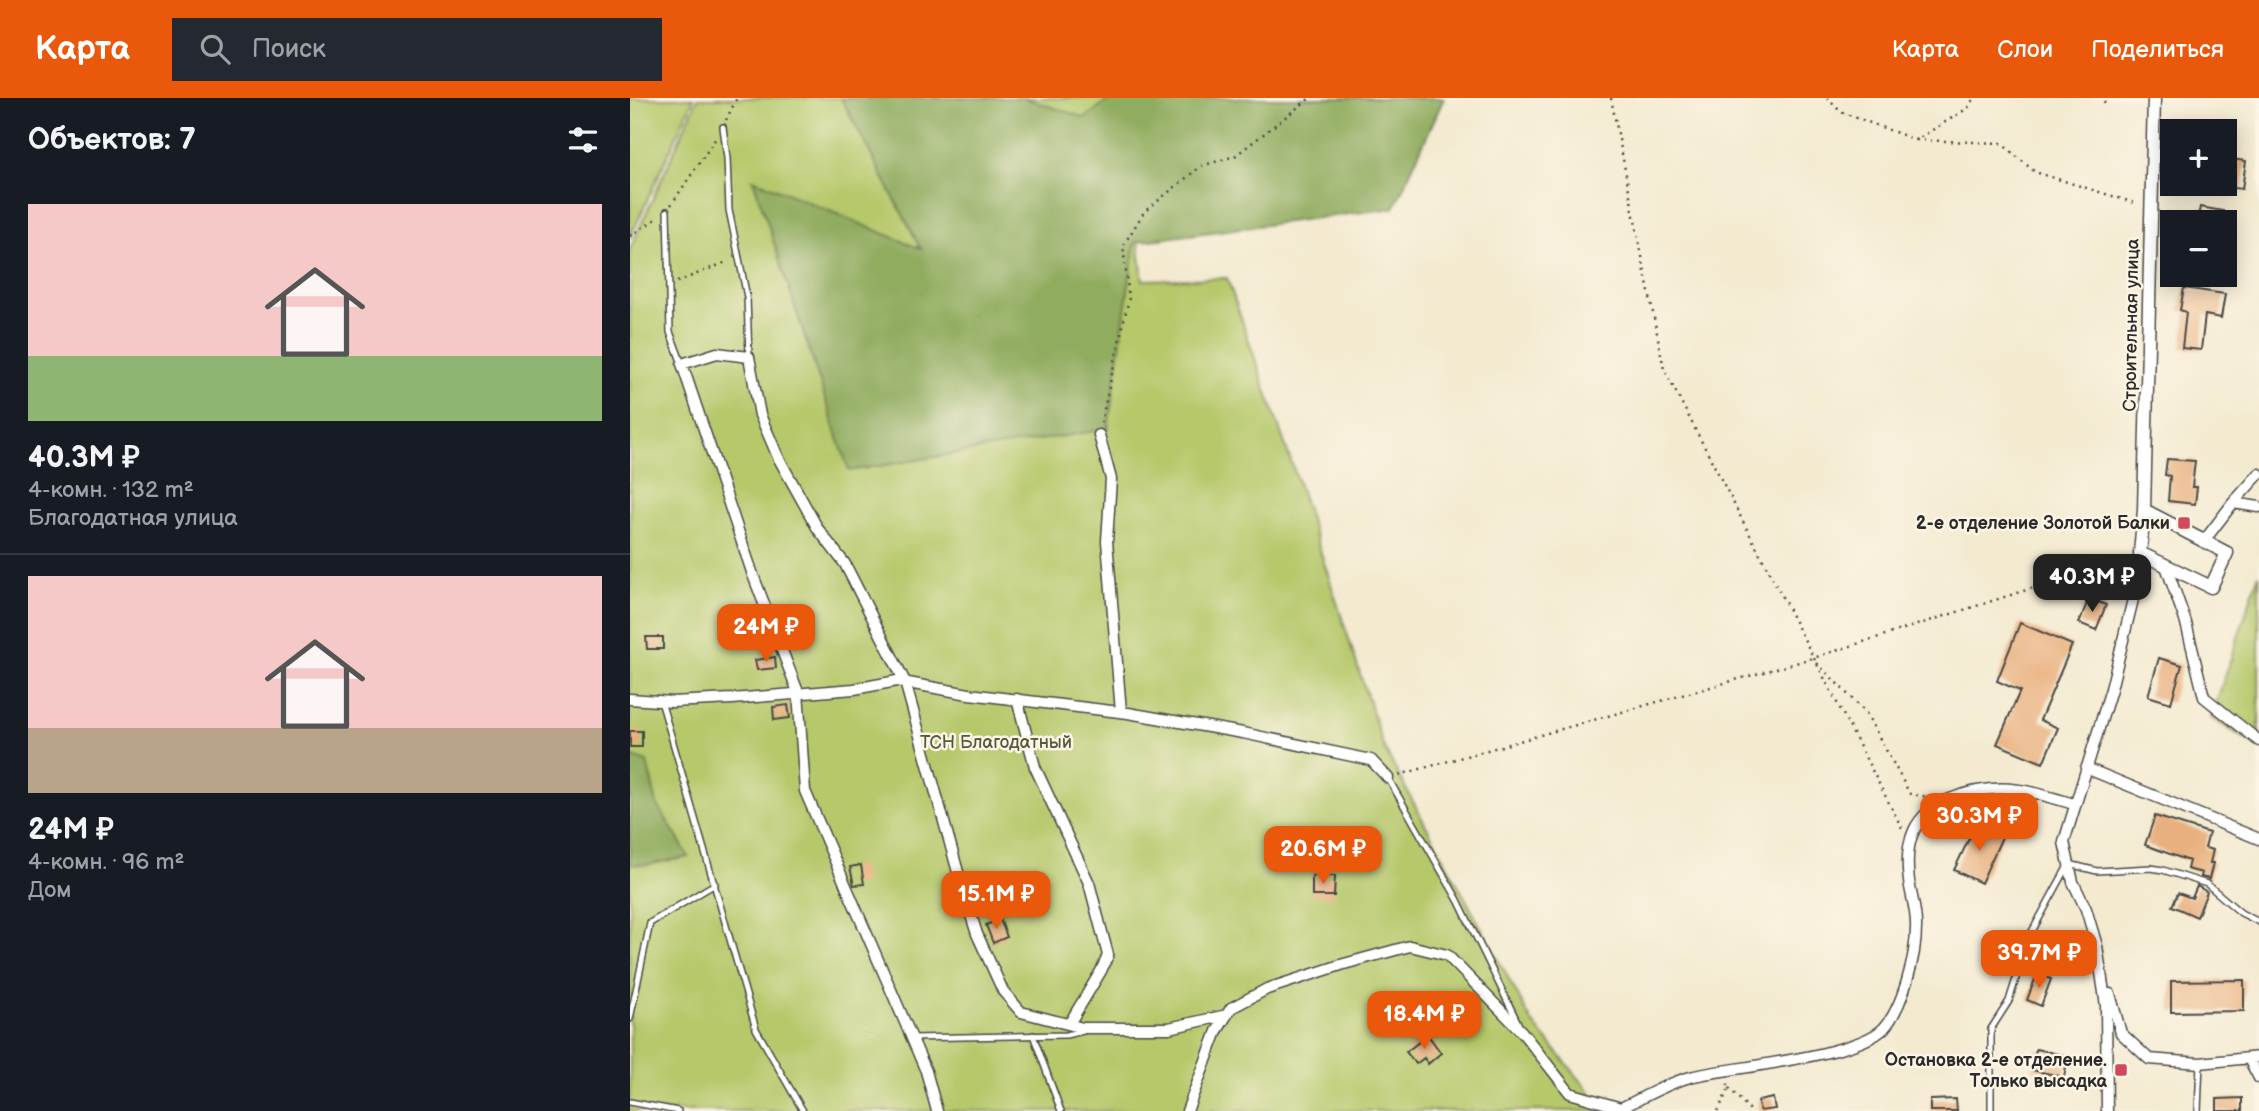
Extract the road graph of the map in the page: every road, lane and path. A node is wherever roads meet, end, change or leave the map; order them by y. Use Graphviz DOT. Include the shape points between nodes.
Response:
graph roads {
  1 [pos="737,98"];
  2 [pos="1310,98"];
  3 [pos="1611,98"];
  4 [pos="1827,98"];
  5 [pos="1974,98"];
  6 [pos="2106,98"];
  7 [pos="2154,98"];
  8 [pos="2104,103"];
  9 [pos="723,127"];
  10 [pos="1916,140"];
  11 [pos="2152,209"];
  12 [pos="667,211"];
  13 [pos="630,236"];
  14 [pos="738,256"];
  15 [pos="669,285"];
  16 [pos="749,357"];
  17 [pos="682,364"];
  18 [pos="1099,435"];
  19 [pos="2259,474"];
  20 [pos="2232,503"];
  21 [pos="2259,507"];
  22 [pos="2144,510"];
  23 [pos="2204,541"];
  24 [pos="2140,553"];
  25 [pos="2166,566"];
  26 [pos="1814,658"];
  27 [pos="905,682"];
  28 [pos="798,692"];
  29 [pos="630,699"];
  30 [pos="1017,699"];
  31 [pos="661,701"];
  32 [pos="1121,712"];
  33 [pos="2259,741"];
  34 [pos="2086,768"];
  35 [pos="1388,778"];
  36 [pos="1947,800"];
  37 [pos="2074,804"];
  38 [pos="2259,839"];
  39 [pos="1911,846"];
  40 [pos="2069,864"];
  41 [pos="715,884"];
  42 [pos="2259,922"];
  43 [pos="2097,946"];
  44 [pos="1227,1015"];
  45 [pos="630,1019"];
  46 [pos="1069,1024"];
  47 [pos="1096,1028"];
  48 [pos="1522,1031"];
  49 [pos="1033,1035"];
  50 [pos="911,1038"];
  51 [pos="2254,1058"];
  52 [pos="2200,1063"];
  53 [pos="1723,1071"];
  54 [pos="2259,1078"];
  55 [pos="1729,1088"];
  56 [pos="630,1101"];
  57 [pos="1621,1108"];
  58 [pos="678,1111"];
  59 [pos="803,1111"];
  60 [pos="937,1111"];
  61 [pos="1061,1111"];
  62 [pos="1187,1111"];
  63 [pos="1608,1111"];
  64 [pos="1718,1111"];
  65 [pos="1751,1111"];
  66 [pos="1991,1111"];
  67 [pos="2107,1111"];
  68 [pos="2198,1111"];
  1 -- 9 [label="path"];
  2 -- 18 [label="path" via="1235,156 1201,166 1144,212 1124,246 1129,298"];
  3 -- 26 [label="path" via="1664,369"];
  4 -- 10 [label="path" via="1841,112"];
  5 -- 10 [label="path" via="1968,108"];
  6 -- 8 [label="path"];
  7 -- 11 [label="street, Строительная улица"];
  9 -- 12 [label="path"];
  9 -- 14 [label="lane" via="729,210"];
  10 -- 11 [label="path" via="2001,144 2035,173"];
  11 -- 22 [label="street, Строительная улица"];
  12 -- 13 [label="path"];
  12 -- 15 [label="lane"];
  14 -- 15 [label="path"];
  14 -- 16 [label="lane" via="747,297"];
  15 -- 17 [label="lane" via="670,332"];
  16 -- 17 [label="street" via="717,353"];
  16 -- 27 [label="street" via="760,415 778,457 818,528 845,564"];
  17 -- 28 [label="street"];
  18 -- 32 [label="street" via="1111,479 1107,541"];
  19 -- 20 [label="street"];
  20 -- 21 [label="street"];
  20 -- 23 [label="street"];
  22 -- 23 [label="street"];
  22 -- 24 [label="street, Строительная улица"];
  23 -- 25 [label="street" via="2227,553 2211,587"];
  24 -- 25 [label="street"];
  24 -- 26 [label="path"];
  24 -- 34 [label="street" via="2111,689"];
  25 -- 33 [label="street" via="2204,697"];
  26 -- 35 [label="path"];
  26 -- 36 [label="path" via="1866,713 1910,794"];
  26 -- 39 [label="path"];
  27 -- 28 [label="street"];
  27 -- 30 [label="street"];
  27 -- 46 [label="street" via="963,890 1003,992 1021,1012"];
  28 -- 31 [label="street"];
  28 -- 50 [label="street" via="805,791"];
  29 -- 31 [label="street"];
  30 -- 32 [label="street"];
  30 -- 46 [label="street" via="1035,767 1089,883 1108,955"];
  31 -- 41 [label="lane"];
  32 -- 35 [label="street" via="1371,760"];
  34 -- 37 [label="street"];
  34 -- 38 [label="street"];
  35 -- 48 [label="lane" via="1458,900"];
  36 -- 37 [label="street" via="1977,789 1997,788 2021,789"];
  36 -- 39 [label="street" via="1930,808 1915,824"];
  37 -- 40 [label="street" via="2064,842"];
  39 -- 53 [label="street" via="1908,863 1917,925 1915,951 1902,993 1884,1028 1866,1040 1833,1050"];
  40 -- 42 [label="lane" via="2097,871 2163,870 2207,884"];
  40 -- 43 [label="street"];
  40 -- 66 [label="lane" via="2029,937 2009,1001 1991,1029"];
  41 -- 45 [label="lane" via="650,923"];
  41 -- 59 [label="lane" via="756,1029"];
  43 -- 52 [label="street" via="2121,1033 2149,1059"];
  43 -- 67 [label="street" via="2106,1006"];
  44 -- 47 [label="street" via="1169,1028"];
  44 -- 48 [label="street" via="1231,1008 1266,989 1410,946 1447,955"];
  44 -- 62 [label="street"];
  46 -- 47 [label="street"];
  47 -- 49 [label="lane" via="1066,1035"];
  48 -- 57 [label="street" via="1570,1093"];
  49 -- 50 [label="lane"];
  49 -- 61 [label="lane"];
  50 -- 60 [label="street"];
  51 -- 52 [label="street"];
  51 -- 54 [label="street"];
  52 -- 68 [label="lane"];
  53 -- 55 [label="path"];
  53 -- 57 [label="street" via="1681,1080"];
  55 -- 64 [label="path"];
  55 -- 65 [label="path"];
  56 -- 58 [label="lane"];
  57 -- 63 [label="lane"];
}
